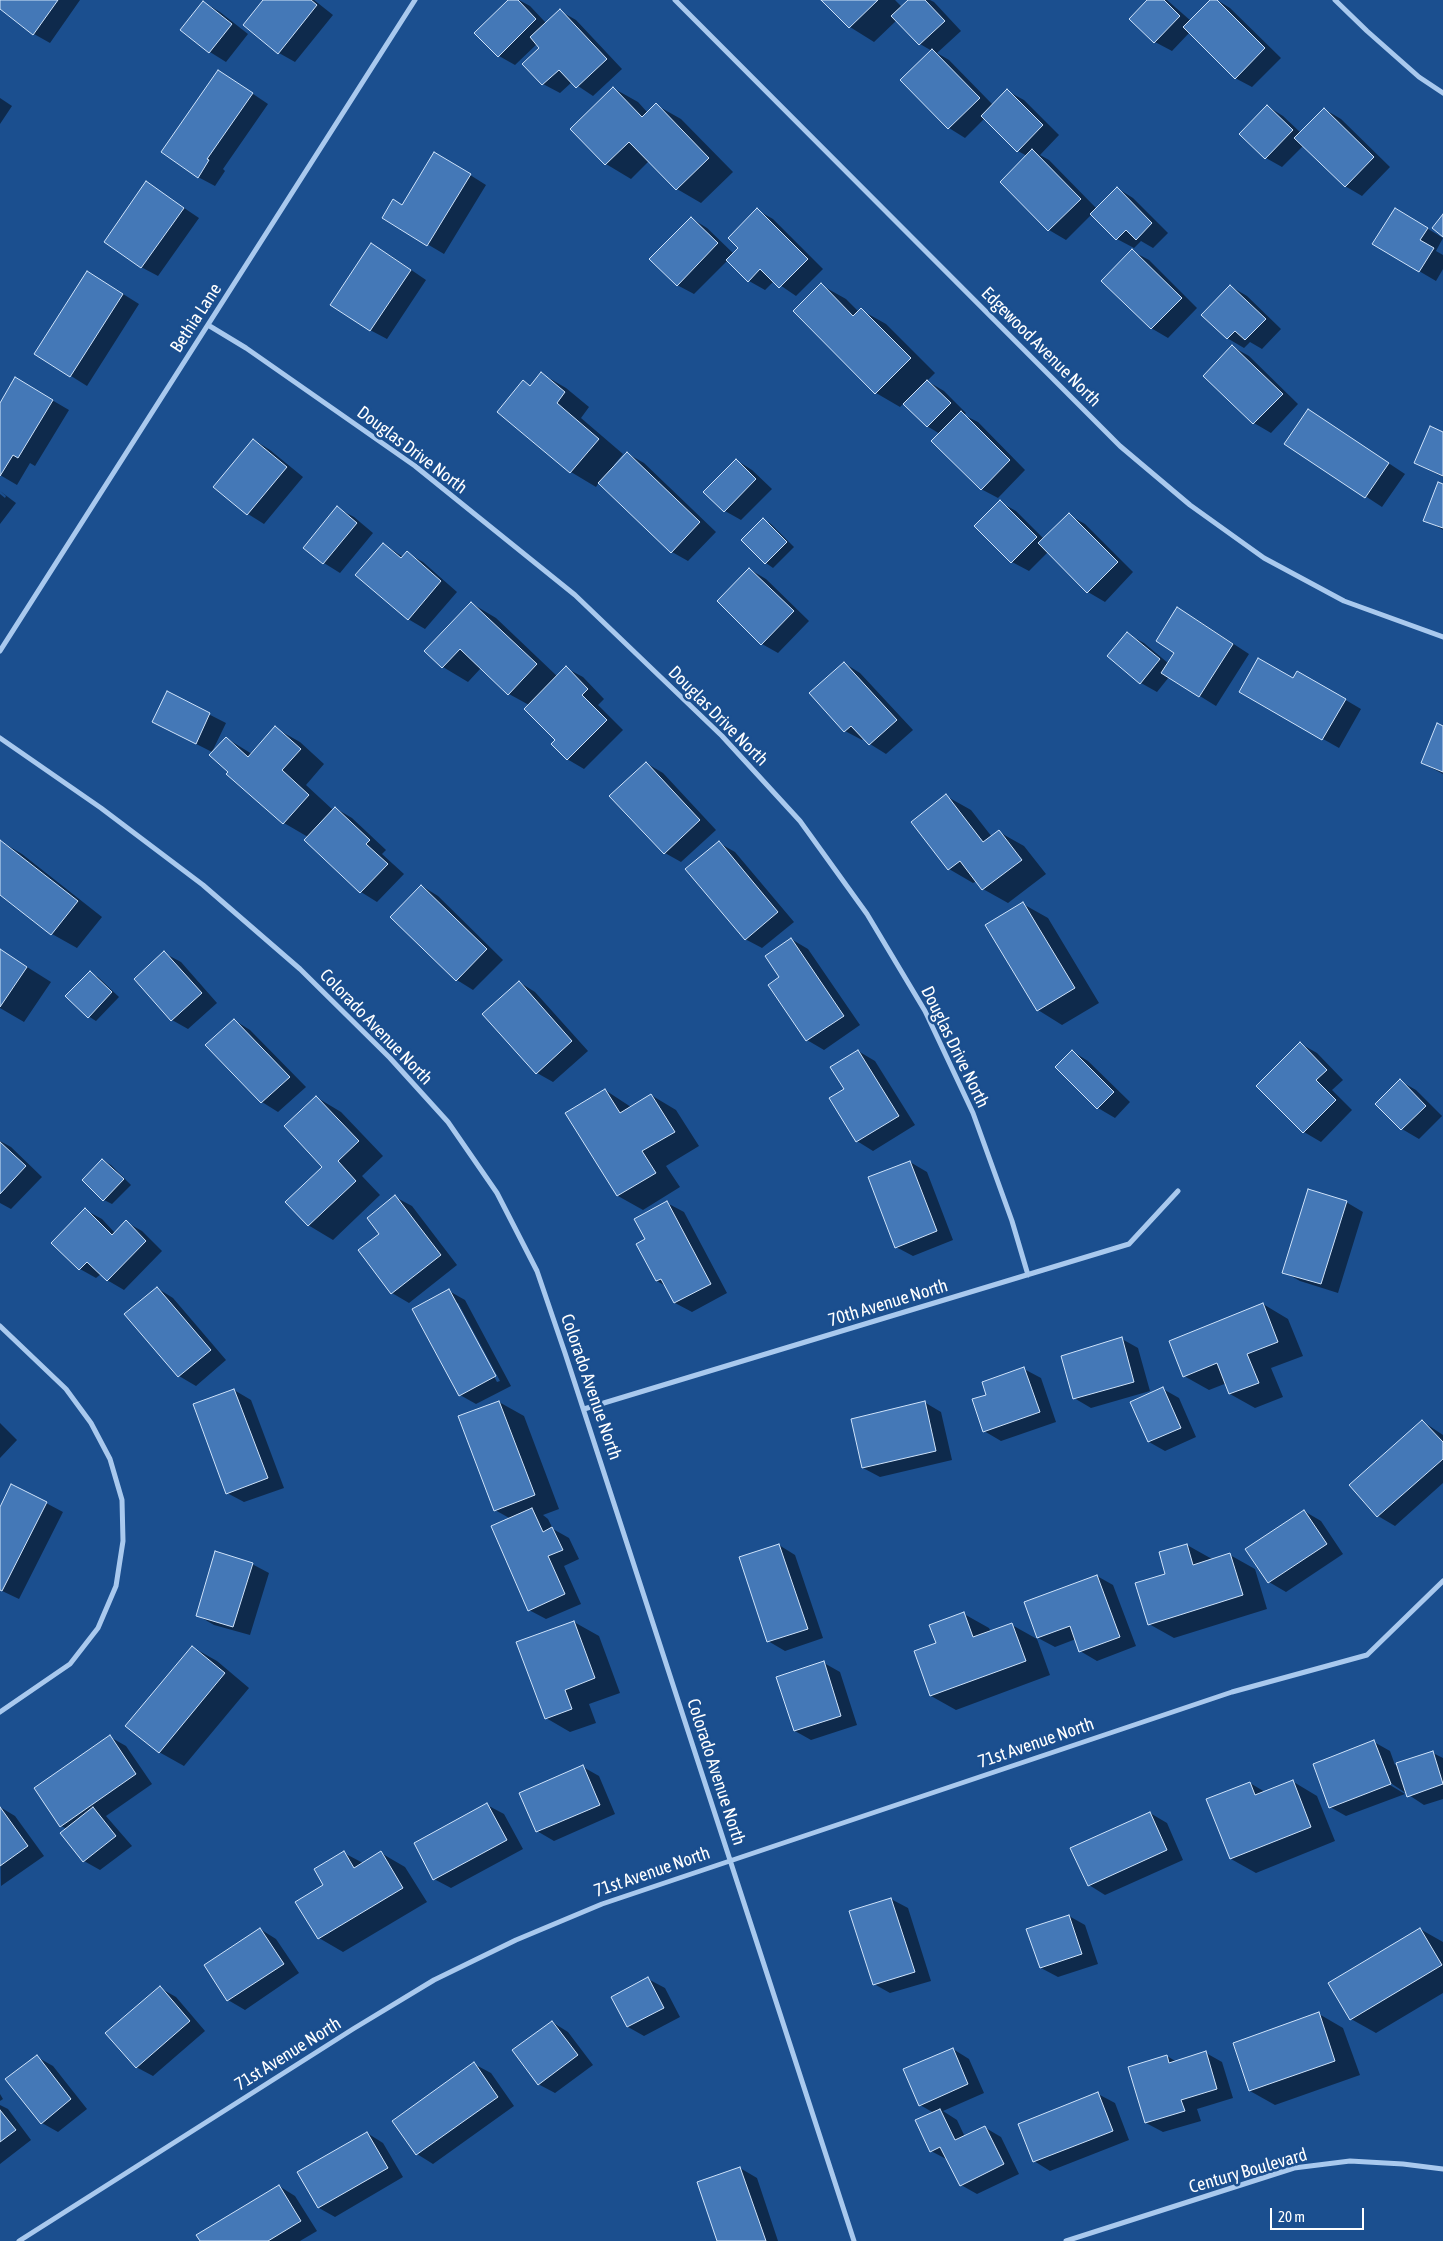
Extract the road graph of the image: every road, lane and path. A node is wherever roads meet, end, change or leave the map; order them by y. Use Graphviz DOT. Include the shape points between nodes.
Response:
graph roads {
  1 [pos="416,0"];
  2 [pos="675,0"];
  3 [pos="1336,0"];
  4 [pos="1443,93"];
  5 [pos="208,325"];
  6 [pos="1443,637"];
  7 [pos="0,651"];
  8 [pos="0,738"];
  9 [pos="1178,1191"];
  10 [pos="1028,1275"];
  11 [pos="0,1326"];
  12 [pos="584,1409"];
  13 [pos="1443,1581"];
  14 [pos="0,1712"];
  15 [pos="730,1860"];
  16 [pos="1443,2169"];
  17 [pos="19,2241"];
  18 [pos="854,2241"];
  19 [pos="1066,2241"];
  1 -- 5 [label="street, Bethia Lane"];
  2 -- 6 [label="street, Edgewood Avenue North" via="1120,446 1190,505 1264,558 1344,601"];
  3 -- 4 [label="street" via="1419,77"];
  5 -- 7 [label="street, Bethia Lane"];
  5 -- 10 [label="street, Douglas Drive North" via="415,466 575,595 722,736 800,821 866,914 925,1011 973,1113"];
  8 -- 12 [label="street, Colorado Avenue North" via="101,808 203,886 300,969 390,1058 448,1122 497,1193 536,1271"];
  9 -- 10 [label="street, 70th Avenue North" via="1129,1244"];
  10 -- 12 [label="street, 70th Avenue North"];
  11 -- 14 [label="street" via="66,1389 91,1423 110,1459 122,1500 123,1541 116,1586 98,1628 70,1664"];
  12 -- 15 [label="street, Colorado Avenue North"];
  13 -- 15 [label="street, 71st Avenue North" via="1367,1655 1232,1692"];
  15 -- 17 [label="street, 71st Avenue North" via="593,1907 434,1980"];
  15 -- 18 [label="street, Colorado Avenue North"];
  16 -- 19 [label="street, Century Boulevard" via="1350,2161 1294,2168"];
}
